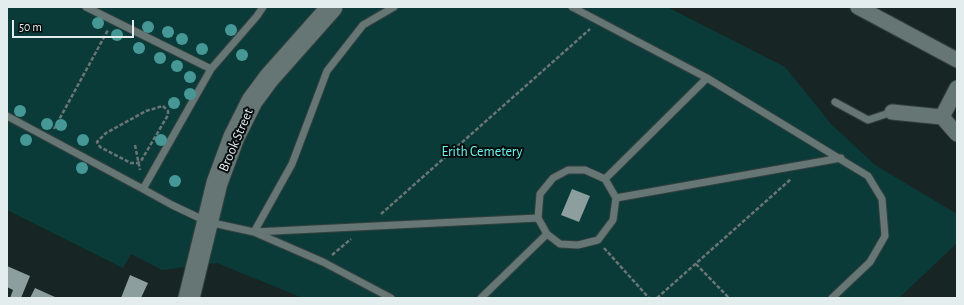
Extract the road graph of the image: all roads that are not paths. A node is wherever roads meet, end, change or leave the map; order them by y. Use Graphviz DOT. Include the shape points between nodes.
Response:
graph roads {
  1 [pos="86,7"];
  2 [pos="263,7"];
  3 [pos="332,7"];
  4 [pos="394,7"];
  5 [pos="572,7"];
  6 [pos="858,7"];
  7 [pos="957,60"];
  8 [pos="211,69"];
  9 [pos="707,78"];
  10 [pos="957,88"];
  11 [pos="835,102"];
  12 [pos="892,112"];
  13 [pos="7,116"];
  14 [pos="942,118"];
  15 [pos="957,134"];
  16 [pos="841,158"];
  17 [pos="605,179"];
  18 [pos="143,189"];
  19 [pos="616,198"];
  20 [pos="538,218"];
  21 [pos="208,222"];
  22 [pos="254,232"];
  23 [pos="547,234"];
  24 [pos="189,298"];
  25 [pos="391,298"];
  26 [pos="481,298"];
  27 [pos="832,298"];
  1 -- 8 [label="lane"];
  2 -- 8 [label="lane"];
  3 -- 21 [label="street, Brook Street" via="279,66 252,101 234,137 217,183"];
  4 -- 22 [label="lane" via="364,25 327,71 292,164"];
  5 -- 9 [label="lane"];
  6 -- 7 [label="street"];
  8 -- 18 [label="lane"];
  9 -- 16 [label="lane"];
  9 -- 17 [label="lane"];
  10 -- 14 [label="street"];
  11 -- 12 [label="lane" via="868,120"];
  12 -- 14 [label="street"];
  13 -- 18 [label="lane"];
  14 -- 15 [label="street"];
  16 -- 19 [label="lane"];
  16 -- 27 [label="lane" via="868,176 882,199 885,236 870,262"];
  17 -- 19 [label="lane"];
  17 -- 20 [label="lane" via="585,170 568,170 553,178 540,194"];
  18 -- 21 [label="lane"];
  19 -- 23 [label="lane" via="613,220 598,240 578,245 560,244"];
  20 -- 22 [label="lane"];
  20 -- 23 [label="lane"];
  21 -- 22 [label="lane"];
  21 -- 24 [label="street, Brook Street"];
  22 -- 25 [label="lane" via="323,262"];
  23 -- 26 [label="lane"];
}
